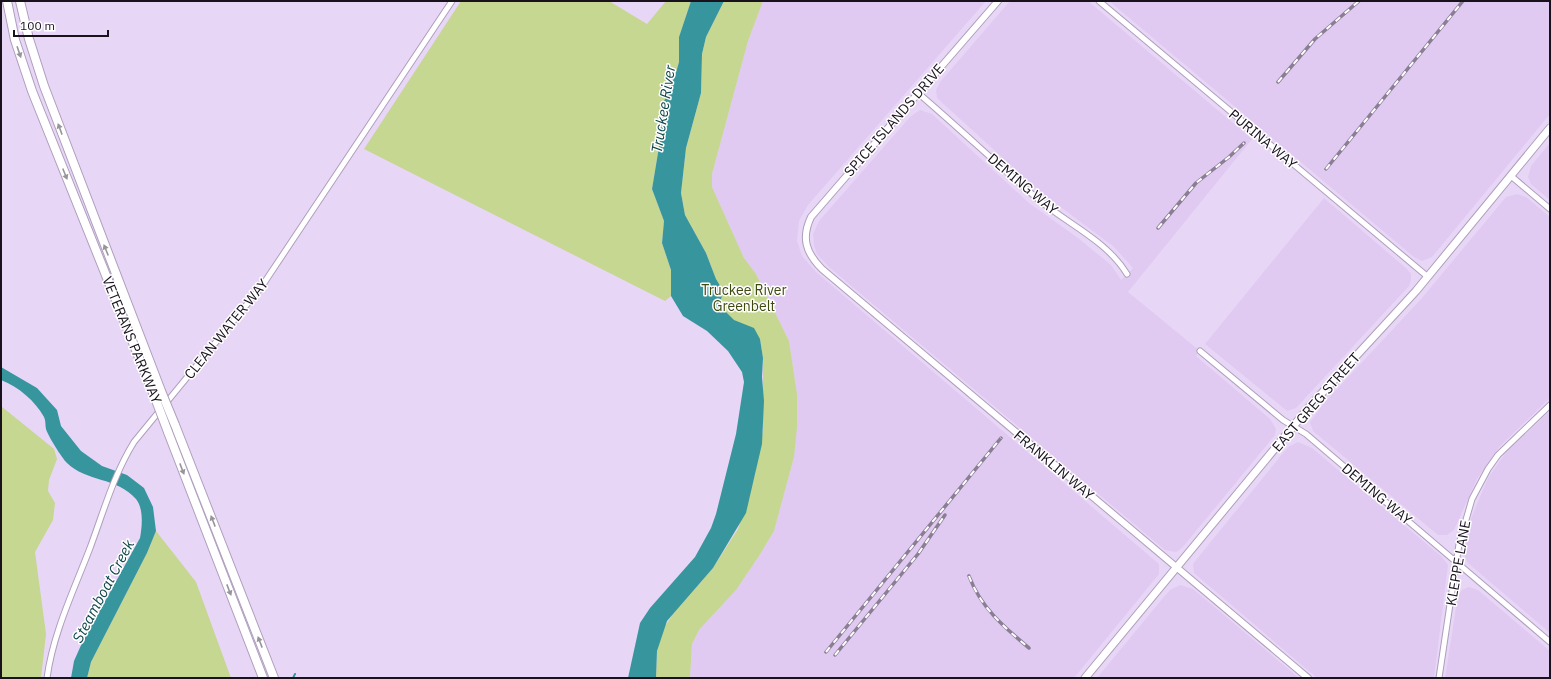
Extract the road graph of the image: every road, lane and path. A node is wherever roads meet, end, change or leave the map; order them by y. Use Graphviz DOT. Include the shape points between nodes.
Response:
graph roads {
  1 [pos="7,1"];
  2 [pos="20,1"];
  3 [pos="452,1"];
  4 [pos="998,1"];
  5 [pos="1099,1"];
  6 [pos="918,93"];
  7 [pos="1550,128"];
  8 [pos="1511,176"];
  9 [pos="1550,209"];
  10 [pos="806,247"];
  11 [pos="1127,274"];
  12 [pos="1428,277"];
  13 [pos="1200,351"];
  14 [pos="158,393"];
  15 [pos="1550,405"];
  16 [pos="1294,426"];
  17 [pos="1456,562"];
  18 [pos="1177,567"];
  19 [pos="1550,642"];
  20 [pos="47,678"];
  21 [pos="263,678"];
  22 [pos="274,678"];
  23 [pos="1085,678"];
  24 [pos="1308,678"];
  25 [pos="1439,678"];
  1 -- 14 [label="main road, VETERANS PARKWAY, one-way" via="15,40 32,91"];
  14 -- 2 [label="main road, VETERANS PARKWAY, one-way" via="44,86"];
  3 -- 20 [label="street, CLEAN WATER WAY" via="262,286 140,433 128,452 55,643"];
  4 -- 6 [label="street, SPICE ISLANDS DRIVE"];
  5 -- 12 [label="street, PURINA WAY"];
  6 -- 10 [label="street, SPICE ISLANDS DRIVE" via="811,217 806,233"];
  6 -- 11 [label="street, DEMING WAY" via="1035,196 1105,249 1120,263"];
  7 -- 8 [label="main road, EAST GREG STREET"];
  8 -- 9 [label="street"];
  8 -- 12 [label="main road, EAST GREG STREET"];
  10 -- 18 [label="street, FRANKLIN WAY" via="810,256 822,269"];
  12 -- 16 [label="main road, EAST GREG STREET"];
  13 -- 16 [label="street, DEMING WAY" via="1283,420"];
  14 -- 21 [label="main road, VETERANS PARKWAY, one-way, bridge" via="168,432"];
  22 -- 14 [label="main road, VETERANS PARKWAY, one-way, bridge" via="175,425"];
  15 -- 17 [label="street, KLEPPE LANE" via="1508,444 1488,469 1467,513"];
  16 -- 17 [label="street, DEMING WAY"];
  16 -- 18 [label="main road, EAST GREG STREET"];
  17 -- 19 [label="street, DEMING WAY"];
  17 -- 25 [label="street, KLEPPE LANE"];
  18 -- 23 [label="main road, EAST GREG STREET"];
  18 -- 24 [label="street, FRANKLIN WAY"];
}
